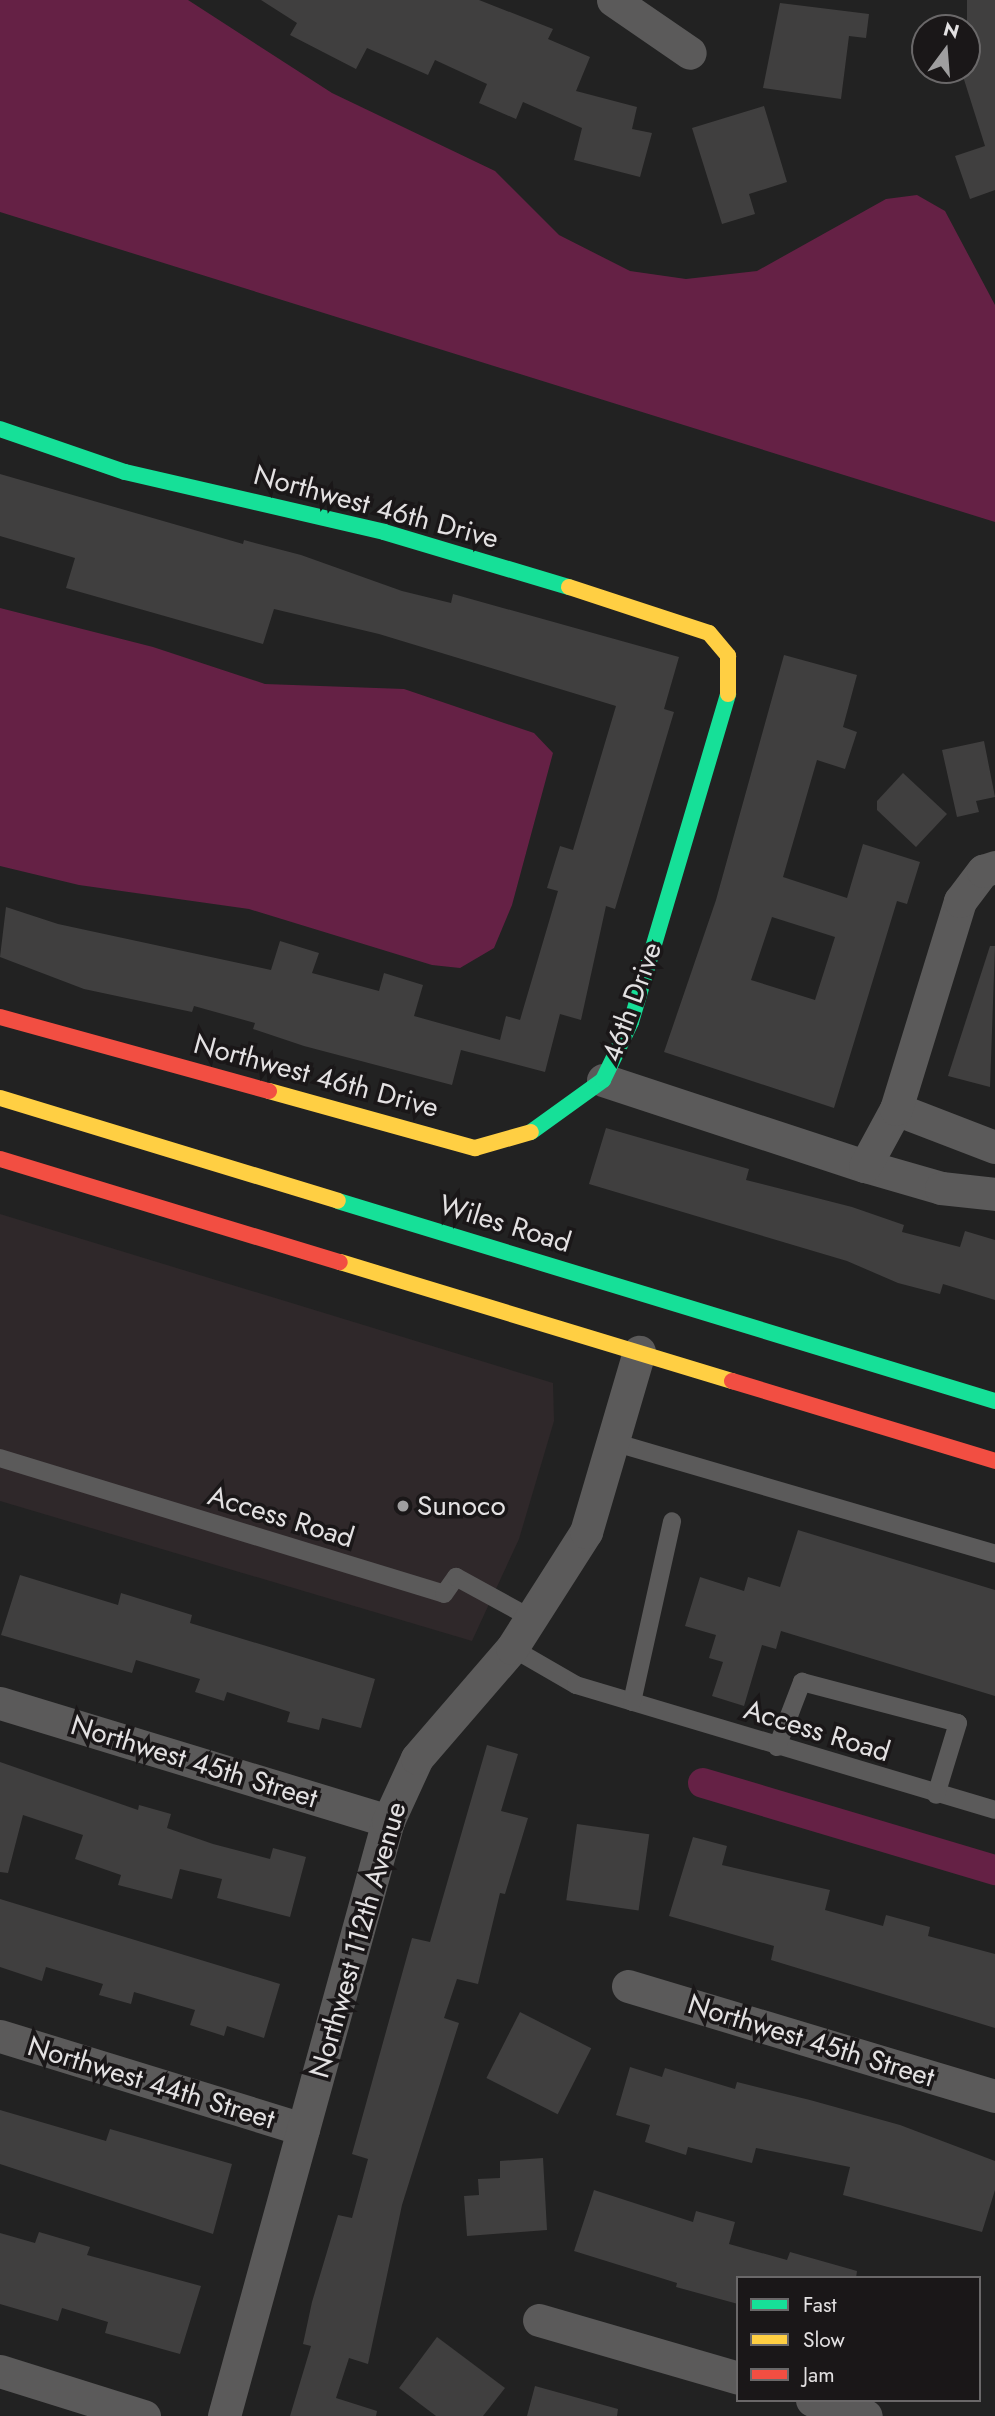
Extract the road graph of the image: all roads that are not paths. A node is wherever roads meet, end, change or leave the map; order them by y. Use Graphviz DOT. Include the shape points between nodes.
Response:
graph roads {
  1 [pos="613,0"];
  2 [pos="690,52"];
  3 [pos="0,429"];
  4 [pos="728,656"];
  5 [pos="995,867"];
  6 [pos="0,1017"];
  7 [pos="603,1080"];
  8 [pos="0,1098"];
  9 [pos="896,1109"];
  10 [pos="995,1147"];
  11 [pos="0,1159"];
  12 [pos="865,1166"];
  13 [pos="995,1194"];
  14 [pos="724,1318"];
  15 [pos="683,1327"];
  16 [pos="649,1346"];
  17 [pos="995,1401"];
  18 [pos="613,1442"];
  19 [pos="0,1458"];
  20 [pos="995,1461"];
  21 [pos="672,1521"];
  22 [pos="995,1554"];
  23 [pos="531,1618"];
  24 [pos="512,1648"];
  25 [pos="632,1702"];
  26 [pos="0,1703"];
  27 [pos="777,1747"];
  28 [pos="936,1795"];
  29 [pos="995,1810"];
  30 [pos="388,1821"];
  31 [pos="628,1986"];
  32 [pos="0,2036"];
  33 [pos="995,2096"];
  34 [pos="303,2130"];
  35 [pos="539,2320"];
  36 [pos="0,2371"];
  37 [pos="736,2377"];
  38 [pos="819,2402"];
  39 [pos="144,2416"];
  40 [pos="224,2416"];
  41 [pos="866,2416"];
  1 -- 2 [label="street"];
  3 -- 4 [label="main road, Northwest 46th Drive" via="125,472 384,532 645,610 709,633"];
  4 -- 7 [label="main road, 46th Drive" via="728,697 631,1022"];
  5 -- 9 [label="street" via="983,871 960,901"];
  6 -- 7 [label="main road, Northwest 46th Drive" via="475,1147 541,1129"];
  7 -- 12 [label="street, 46th Drive"];
  8 -- 14 [label="main road, Wiles Road"];
  9 -- 10 [label="street"];
  9 -- 12 [label="street"];
  11 -- 16 [label="main road"];
  12 -- 13 [label="street, 46th Drive" via="941,1188"];
  14 -- 15 [label="main road"];
  14 -- 17 [label="main road, Wiles Road"];
  16 -- 18 [label="street, Northwest 112th Avenue"];
  16 -- 20 [label="main road"];
  18 -- 22 [label="lane"];
  18 -- 23 [label="street, Northwest 112th Avenue" via="586,1532"];
  19 -- 23 [label="lane, Access Road" via="444,1594 456,1577"];
  21 -- 25 [label="lane"];
  23 -- 24 [label="street, Northwest 112th Avenue"];
  24 -- 25 [label="lane, Access Road" via="576,1685"];
  24 -- 30 [label="street, Northwest 112th Avenue" via="416,1758"];
  25 -- 27 [label="lane, Access Road"];
  26 -- 30 [label="street, Northwest 45th Street"];
  27 -- 28 [label="lane, Access Road"];
  27 -- 28 [label="lane" via="802,1682 958,1723"];
  28 -- 29 [label="lane, Access Road"];
  30 -- 34 [label="street, Northwest 112th Avenue"];
  31 -- 33 [label="street, Northwest 45th Street"];
  32 -- 34 [label="street, Northwest 44th Street"];
  34 -- 40 [label="street, Northwest 112th Avenue"];
  35 -- 37 [label="street"];
  36 -- 39 [label="street"];
  38 -- 41 [label="street"];
}
